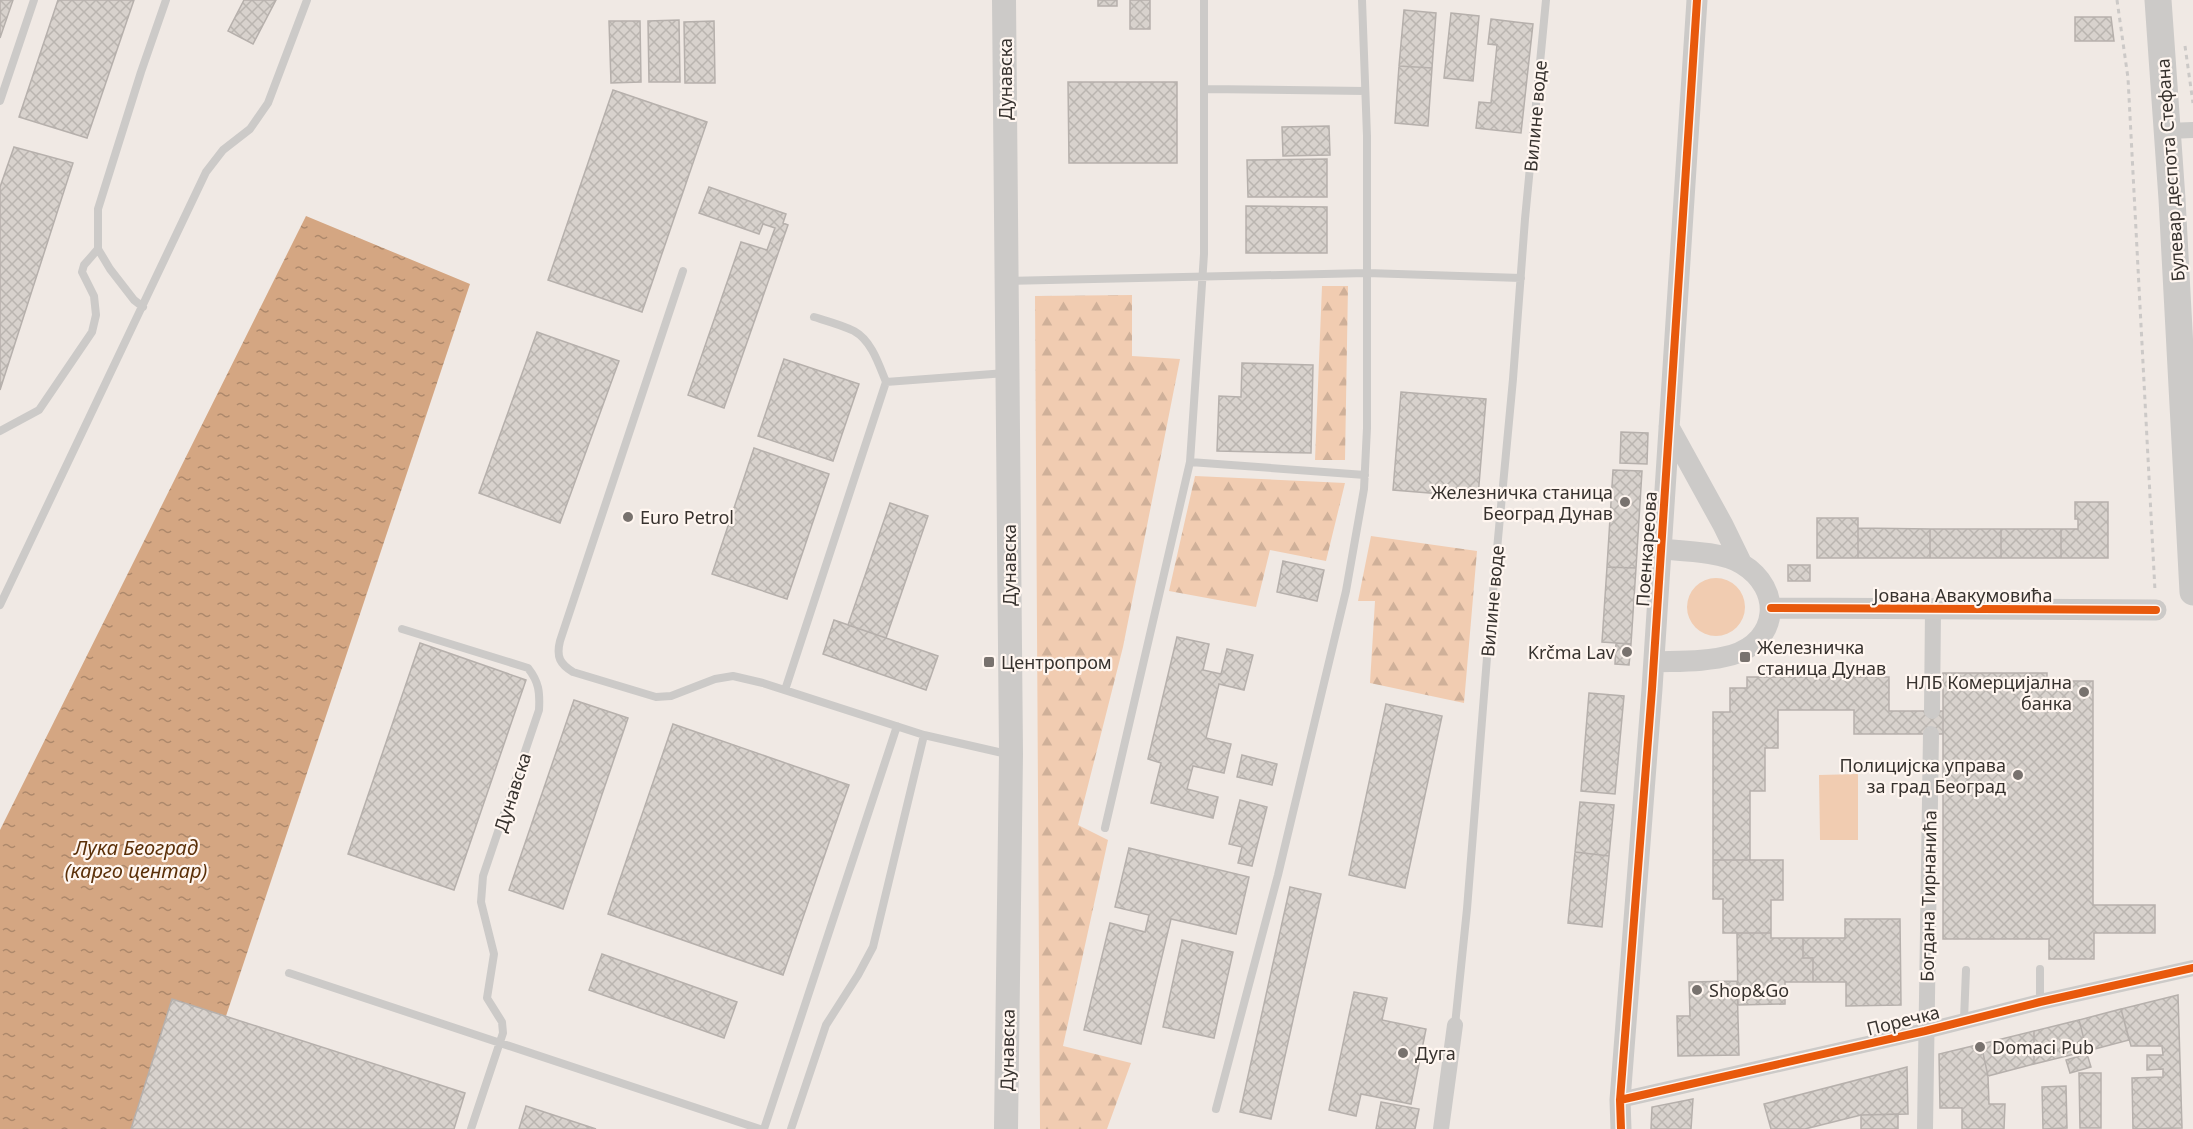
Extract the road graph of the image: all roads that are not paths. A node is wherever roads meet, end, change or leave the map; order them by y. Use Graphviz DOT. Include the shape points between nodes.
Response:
graph roads {
  1 [pos="34,0"];
  2 [pos="166,0"];
  3 [pos="307,0"];
  4 [pos="1004,0"];
  5 [pos="1204,0"];
  6 [pos="1362,0"];
  7 [pos="1546,0"];
  8 [pos="1697,0"];
  9 [pos="2157,0"];
  10 [pos="1205,89"];
  11 [pos="1365,91"];
  12 [pos="0,100"];
  13 [pos="2180,130"];
  14 [pos="98,249"];
  15 [pos="683,271"];
  16 [pos="1367,273"];
  17 [pos="1202,276"];
  18 [pos="1521,278"];
  19 [pos="1007,281"];
  20 [pos="143,307"];
  21 [pos="814,317"];
  22 [pos="1008,373"];
  23 [pos="886,382"];
  24 [pos="2188,389"];
  25 [pos="1669,427"];
  26 [pos="0,430"];
  27 [pos="1190,462"];
  28 [pos="1365,475"];
  29 [pos="1661,549"];
  30 [pos="1742,564"];
  31 [pos="2193,591"];
  32 [pos="0,605"];
  33 [pos="2156,605"];
  34 [pos="1771,608"];
  35 [pos="1933,610"];
  36 [pos="402,628"];
  37 [pos="1654,662"];
  38 [pos="785,690"];
  39 [pos="1932,711"];
  40 [pos="897,726"];
  41 [pos="1931,734"];
  42 [pos="924,735"];
  43 [pos="1011,754"];
  44 [pos="1105,828"];
  45 [pos="2193,968"];
  46 [pos="2040,969"];
  47 [pos="1966,970"];
  48 [pos="289,972"];
  49 [pos="2040,1002"];
  50 [pos="1964,1020"];
  51 [pos="1455,1025"];
  52 [pos="1925,1025"];
  53 [pos="500,1043"];
  54 [pos="1620,1100"];
  55 [pos="1216,1109"];
  56 [pos="471,1129"];
  57 [pos="762,1129"];
  58 [pos="791,1129"];
  59 [pos="1006,1129"];
  60 [pos="1441,1129"];
  61 [pos="1614,1129"];
  62 [pos="1621,1129"];
  63 [pos="1925,1129"];
  1 -- 12 [label="lane"];
  2 -- 14 [label="lane" via="98,209"];
  3 -- 20 [label="lane" via="268,103 250,129 223,150 206,172"];
  4 -- 19 [label="main road, Дунавска"];
  5 -- 10 [label="lane"];
  6 -- 11 [label="lane"];
  7 -- 18 [label="lane, Вилине воде"];
  8 -- 25 [label="street, Поенкареова"];
  9 -- 13 [label="main road, Булевар деспота Стефана"];
  10 -- 11 [label="lane"];
  10 -- 17 [label="lane"];
  11 -- 16 [label="lane"];
  13 -- 24 [label="main road, Булевар деспота Стефана"];
  14 -- 20 [label="lane"];
  14 -- 26 [label="lane" via="82,272 94,296 96,315 92,332 39,410"];
  15 -- 38 [label="lane" via="560,641 559,660 573,672 656,697 733,676"];
  16 -- 17 [label="lane"];
  16 -- 18 [label="lane"];
  16 -- 28 [label="lane"];
  17 -- 19 [label="lane"];
  17 -- 27 [label="lane"];
  18 -- 51 [label="lane, Вилине воде"];
  19 -- 22 [label="main road, Дунавска"];
  20 -- 32 [label="lane"];
  21 -- 23 [label="lane" via="863,338"];
  22 -- 23 [label="lane"];
  22 -- 43 [label="main road, Дунавска"];
  23 -- 38 [label="lane"];
  24 -- 31 [label="main road, Булевар деспота Стефана"];
  25 -- 29 [label="street, Поенкареова"];
  25 -- 30 [label="street"];
  27 -- 28 [label="lane"];
  27 -- 44 [label="lane"];
  28 -- 55 [label="lane" via="1346,591 1278,875"];
  29 -- 30 [label="street, Поенкареова" via="1709,554"];
  29 -- 37 [label="street, Поенкареова"];
  30 -- 34 [label="street, Поенкареова" via="1760,580"];
  33 -- 35 [label="street, Јована Авакумовића"];
  34 -- 35 [label="street, Јована Авакумовића"];
  34 -- 37 [label="street" via="1766,632 1732,655"];
  35 -- 39 [label="street"];
  36 -- 53 [label="lane, Дунавска" via="528,668 540,692 539,710 481,891 494,954 487,998 502,1022"];
  37 -- 54 [label="street, Поенкареова"];
  38 -- 40 [label="lane"];
  40 -- 42 [label="lane"];
  40 -- 57 [label="lane"];
  41 -- 52 [label="street, Богдана Тирнанића"];
  42 -- 43 [label="lane"];
  42 -- 58 [label="lane" via="873,947 826,1024"];
  43 -- 59 [label="main road, Дунавска"];
  45 -- 49 [label="street, Поречка"];
  46 -- 49 [label="lane"];
  47 -- 50 [label="lane"];
  48 -- 53 [label="lane"];
  49 -- 50 [label="street, Поречка"];
  50 -- 52 [label="street, Поречка"];
  51 -- 60 [label="street, Вилине воде"];
  52 -- 54 [label="street, Поречка"];
  52 -- 63 [label="street, Богдана Тирнанића"];
  53 -- 56 [label="lane"];
  53 -- 57 [label="lane"];
  54 -- 61 [label="street, Поенкареова"];
  54 -- 62 [label="street, Поенкареова"];
}
